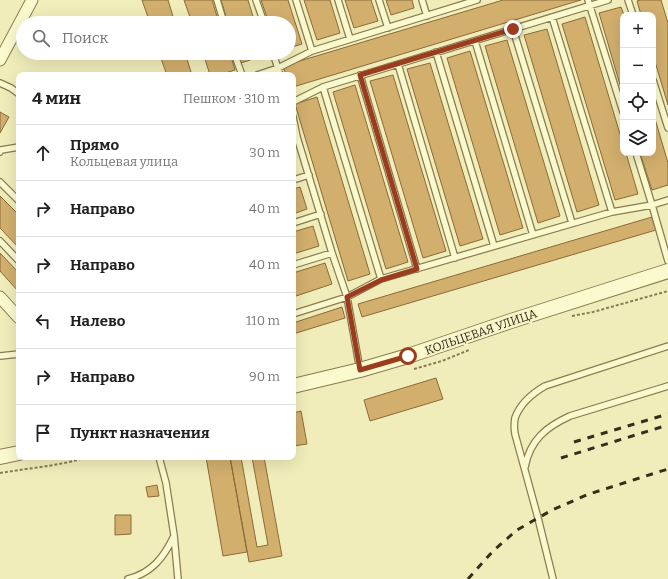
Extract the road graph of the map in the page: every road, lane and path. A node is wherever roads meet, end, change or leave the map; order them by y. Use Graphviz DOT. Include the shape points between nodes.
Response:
graph roads {
  1 [pos="32,0"];
  2 [pos="217,0"];
  3 [pos="256,0"];
  4 [pos="296,0"];
  5 [pos="338,0"];
  6 [pos="379,0"];
  7 [pos="422,0"];
  8 [pos="477,0"];
  9 [pos="608,0"];
  10 [pos="628,0"];
  11 [pos="465,2"];
  12 [pos="588,3"];
  13 [pos="632,12"];
  14 [pos="23,16"];
  15 [pos="222,16"];
  16 [pos="262,16"];
  17 [pos="427,16"];
  18 [pos="552,17"];
  19 [pos="388,28"];
  20 [pos="513,29"];
  21 [pos="16,30"];
  22 [pos="350,39"];
  23 [pos="474,41"];
  24 [pos="312,51"];
  25 [pos="436,52"];
  26 [pos="296,59"];
  27 [pos="0,60"];
  28 [pos="237,60"];
  29 [pos="275,60"];
  30 [pos="294,60"];
  31 [pos="398,64"];
  32 [pos="278,68"];
  33 [pos="241,72"];
  34 [pos="266,72"];
  35 [pos="279,72"];
  36 [pos="360,75"];
  37 [pos="0,83"];
  38 [pos="654,84"];
  39 [pos="323,87"];
  40 [pos="16,92"];
  41 [pos="296,100"];
  42 [pos="620,103"];
  43 [pos="668,128"];
  44 [pos="296,140"];
  45 [pos="16,148"];
  46 [pos="0,152"];
  47 [pos="637,156"];
  48 [pos="309,175"];
  49 [pos="296,179"];
  50 [pos="0,182"];
  51 [pos="16,198"];
  52 [pos="668,200"];
  53 [pos="652,205"];
  54 [pos="612,212"];
  55 [pos="321,214"];
  56 [pos="296,222"];
  57 [pos="572,223"];
  58 [pos="533,235"];
  59 [pos="0,241"];
  60 [pos="494,246"];
  61 [pos="332,253"];
  62 [pos="16,258"];
  63 [pos="455,258"];
  64 [pos="668,261"];
  65 [pos="296,264"];
  66 [pos="417,269"];
  67 [pos="668,271"];
  68 [pos="381,280"];
  69 [pos="0,297"];
  70 [pos="347,297"];
  71 [pos="296,313"];
  72 [pos="16,315"];
  73 [pos="668,346"];
  74 [pos="16,354"];
  75 [pos="0,356"];
  76 [pos="360,370"];
  77 [pos="296,385"];
  78 [pos="668,386"];
  79 [pos="16,454"];
  80 [pos="0,457"];
  81 [pos="77,460"];
  82 [pos="160,460"];
  83 [pos="524,470"];
  84 [pos="0,473"];
  85 [pos="174,535"];
  86 [pos="132,579"];
  87 [pos="178,579"];
  88 [pos="553,579"];
  1 -- 14 [label="street"];
  2 -- 15 [label="lane"];
  3 -- 16 [label="lane"];
  4 -- 24 [label="lane"];
  5 -- 22 [label="lane"];
  6 -- 19 [label="lane"];
  7 -- 17 [label="lane"];
  8 -- 11 [label="lane"];
  9 -- 12 [label="lane"];
  10 -- 13 [label="lane"];
  11 -- 17 [label="lane"];
  12 -- 18 [label="lane"];
  12 -- 42 [label="lane"];
  17 -- 19 [label="lane"];
  18 -- 20 [label="lane"];
  18 -- 54 [label="lane"];
  19 -- 22 [label="lane"];
  20 -- 23 [label="lane"];
  20 -- 57 [label="lane"];
  21 -- 27 [label="street"];
  22 -- 24 [label="lane"];
  23 -- 25 [label="lane"];
  23 -- 58 [label="lane"];
  24 -- 26 [label="lane"];
  25 -- 31 [label="lane"];
  25 -- 60 [label="lane"];
  28 -- 33 [label="lane"];
  29 -- 32 [label="lane"];
  30 -- 32 [label="lane"];
  31 -- 36 [label="lane"];
  31 -- 63 [label="lane"];
  32 -- 34 [label="lane"];
  32 -- 35 [label="lane"];
  36 -- 39 [label="lane"];
  36 -- 66 [label="lane"];
  37 -- 40 [label="lane"];
  38 -- 43 [label="lane"];
  39 -- 41 [label="lane"];
  39 -- 68 [label="lane"];
  44 -- 48 [label="lane"];
  45 -- 46 [label="lane"];
  47 -- 53 [label="lane"];
  48 -- 49 [label="lane"];
  48 -- 55 [label="lane"];
  50 -- 51 [label="lane"];
  52 -- 53 [label="lane"];
  53 -- 54 [label="lane"];
  53 -- 64 [label="lane"];
  54 -- 57 [label="lane"];
  55 -- 56 [label="lane"];
  55 -- 61 [label="lane"];
  57 -- 58 [label="lane"];
  58 -- 60 [label="lane"];
  59 -- 62 [label="lane"];
  60 -- 63 [label="lane"];
  61 -- 65 [label="lane"];
  61 -- 70 [label="lane"];
  63 -- 66 [label="lane"];
  66 -- 68 [label="lane"];
  67 -- 76 [label="street, КОЛЬЦЕВАЯ УЛИЦА"];
  68 -- 70 [label="lane"];
  69 -- 72 [label="street"];
  70 -- 71 [label="lane"];
  70 -- 76 [label="lane"];
  73 -- 83 [label="lane" via="536,391 515,418 515,434"];
  74 -- 75 [label="lane"];
  76 -- 77 [label="street, КОЛЬЦЕВАЯ УЛИЦА"];
  78 -- 83 [label="lane" via="570,416 556,423 537,440 526,460"];
  79 -- 80 [label="street"];
  81 -- 84 [label="path"];
  82 -- 85 [label="lane"];
  83 -- 88 [label="lane"];
  85 -- 86 [label="lane" via="160,560"];
  85 -- 87 [label="lane"];
}
